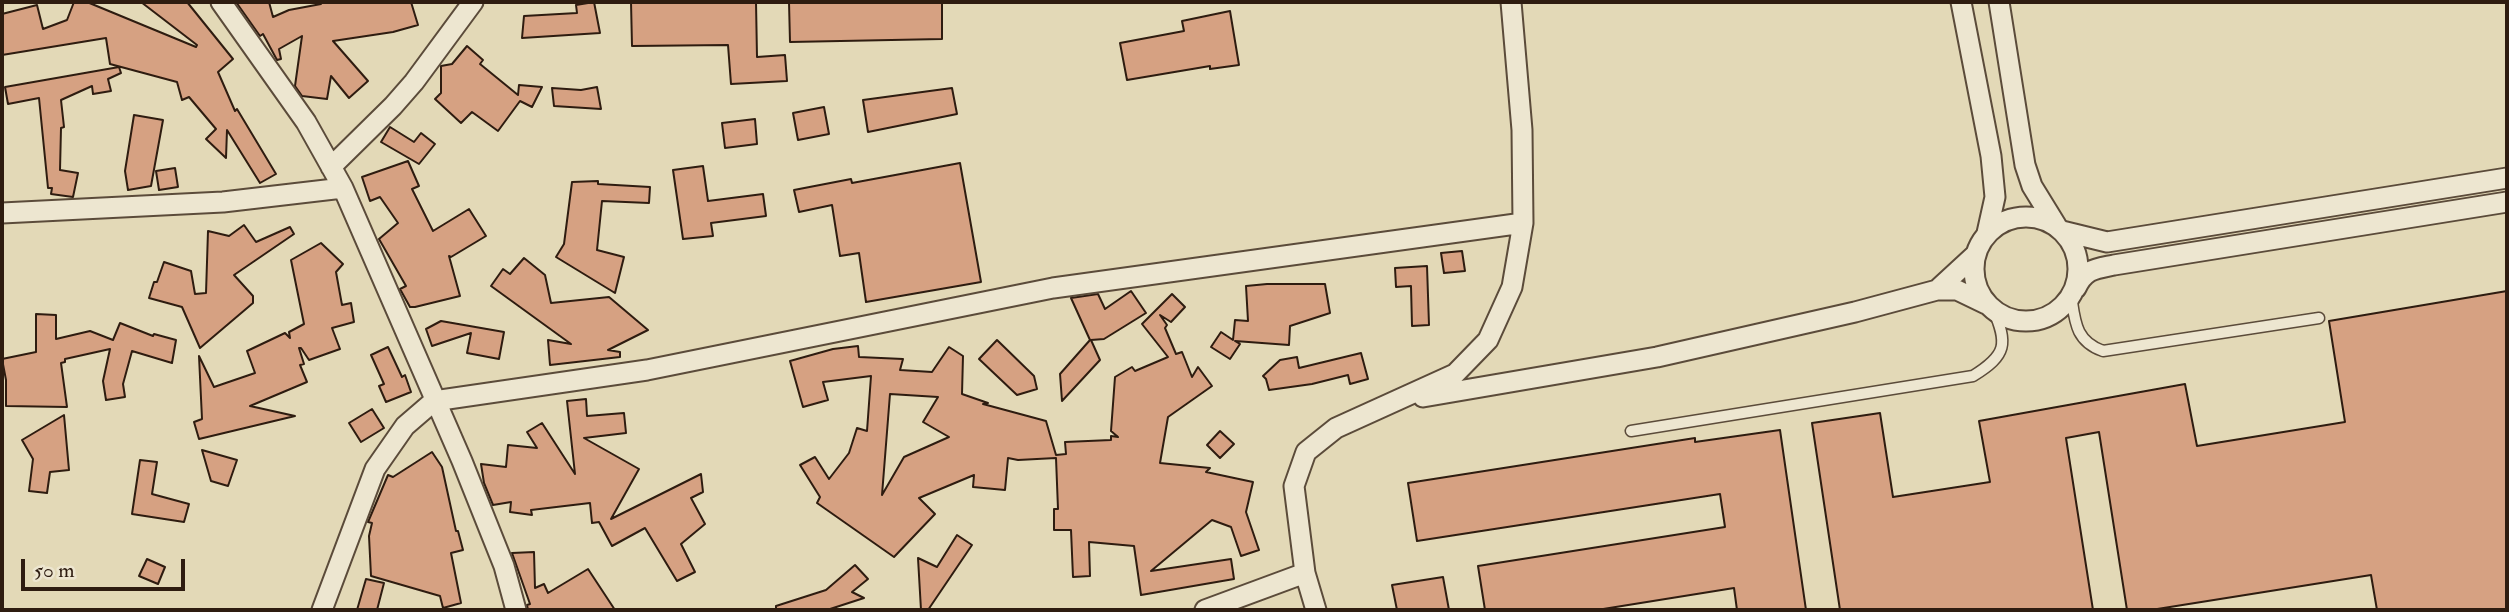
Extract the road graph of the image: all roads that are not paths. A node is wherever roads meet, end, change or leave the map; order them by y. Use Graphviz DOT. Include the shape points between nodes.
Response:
graph roads {
  1 [pos="221,2"];
  2 [pos="473,2"];
  3 [pos="1511,2"];
  4 [pos="1961,2"];
  5 [pos="1999,2"];
  6 [pos="331,167"];
  7 [pos="2507,178"];
  8 [pos="342,188"];
  9 [pos="2507,202"];
  10 [pos="2,213"];
  11 [pos="1523,223"];
  12 [pos="2059,228"];
  13 [pos="1987,233"];
  14 [pos="1975,255"];
  15 [pos="1937,290"];
  16 [pos="2074,291"];
  17 [pos="1989,306"];
  18 [pos="2319,318"];
  19 [pos="434,401"];
  20 [pos="1398,401"];
  21 [pos="1631,431"];
  22 [pos="1305,573"];
  23 [pos="322,610"];
  24 [pos="516,610"];
  25 [pos="1205,610"];
  26 [pos="1316,610"];
  1 -- 6 [label="street" via="306,122"];
  2 -- 6 [label="street" via="400,98"];
  3 -- 11 [label="street" via="1522,130"];
  4 -- 13 [label="street" via="1991,156 1995,197"];
  5 -- 12 [label="street" via="2025,165 2032,186"];
  6 -- 8 [label="street"];
  7 -- 12 [label="street" via="2106,242"];
  8 -- 10 [label="street" via="223,202"];
  8 -- 19 [label="street"];
  9 -- 16 [label="street" via="2114,265 2082,276"];
  11 -- 19 [label="street" via="1053,288 647,370"];
  11 -- 20 [label="street" via="1512,287 1488,340 1455,374"];
  12 -- 13 [label="street" via="2046,220 2021,216"];
  12 -- 16 [label="street" via="2075,248 2079,266"];
  13 -- 14 [label="street"];
  14 -- 15 [label="street"];
  14 -- 17 [label="street" via="1974,280"];
  15 -- 17 [label="street" via="1957,290"];
  15 -- 20 [label="street" via="1657,357"];
  16 -- 17 [label="street" via="2065,305 2047,318 2023,322 2004,317"];
  16 -- 18 [label="lane" via="2078,332 2089,346 2103,351"];
  17 -- 21 [label="lane" via="2003,331 2003,347 1992,365 1973,376"];
  19 -- 23 [label="street" via="405,426 376,469"];
  19 -- 24 [label="street" via="504,566"];
  20 -- 22 [label="street" via="1336,428 1306,452 1294,486"];
  22 -- 25 [label="street"];
  22 -- 26 [label="street"];
}
